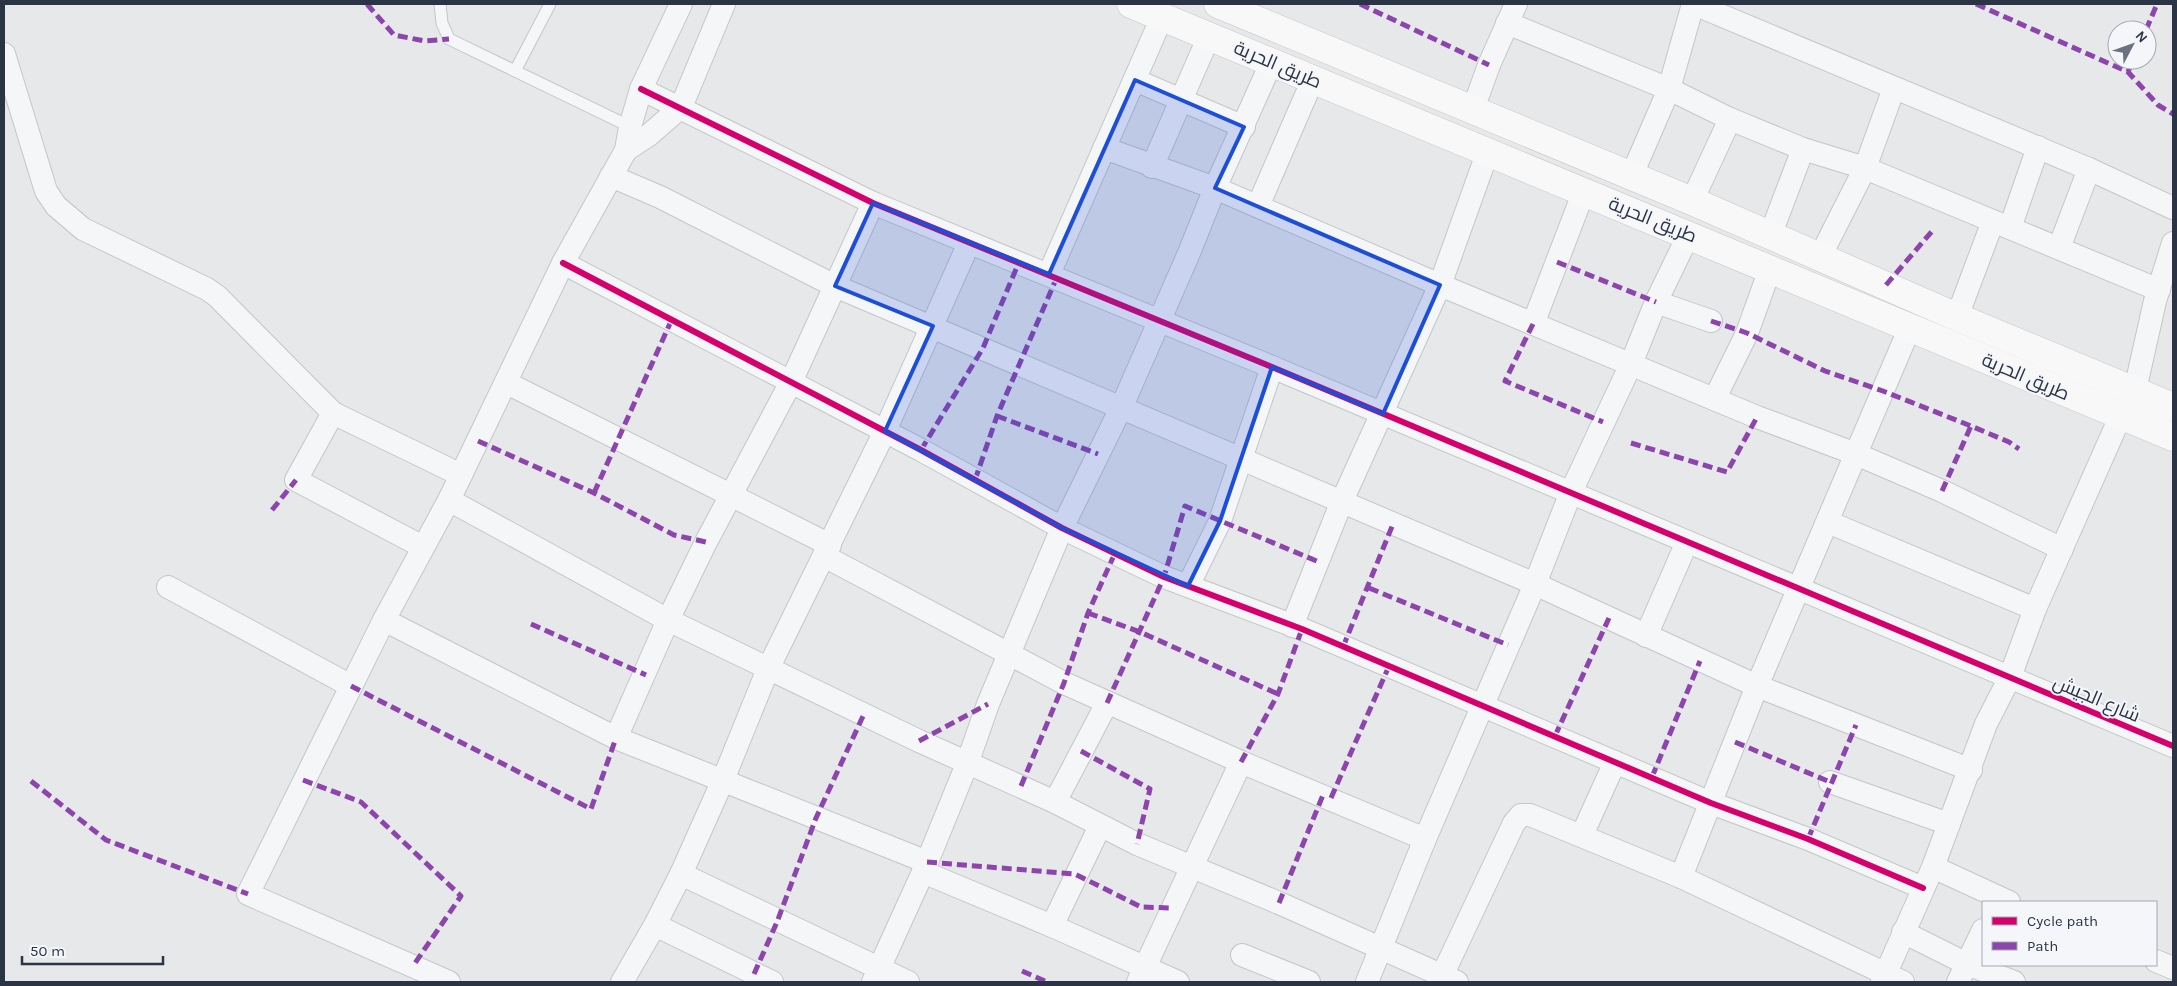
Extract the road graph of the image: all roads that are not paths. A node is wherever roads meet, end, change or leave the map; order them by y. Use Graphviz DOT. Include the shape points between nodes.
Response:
graph roads {
  1 [pos="440,4"];
  2 [pos="550,4"];
  3 [pos="681,4"];
  4 [pos="724,4"];
  5 [pos="1131,4"];
  6 [pos="1694,4"];
  7 [pos="1223,5"];
  8 [pos="1512,13"];
  9 [pos="1162,17"];
  10 [pos="1209,36"];
  11 [pos="4,54"];
  12 [pos="1272,61"];
  13 [pos="515,71"];
  14 [pos="1313,79"];
  15 [pos="1135,80"];
  16 [pos="1894,88"];
  17 [pos="641,89"];
  18 [pos="1669,89"];
  19 [pos="1182,100"];
  20 [pos="681,107"];
  21 [pos="1472,112"];
  22 [pos="1730,119"];
  23 [pos="1244,127"];
  24 [pos="639,131"];
  25 [pos="2038,147"];
  26 [pos="1104,148"];
  27 [pos="1803,150"];
  28 [pos="1488,152"];
  29 [pos="1152,167"];
  30 [pos="1865,168"];
  31 [pos="2089,169"];
  32 [pos="611,176"];
  33 [pos="1631,177"];
  34 [pos="1214,188"];
  35 [pos="1584,191"];
  36 [pos="1692,202"];
  37 [pos="873,203"];
  38 [pos="1258,206"];
  39 [pos="2173,208"];
  40 [pos="2001,225"];
  41 [pos="1689,234"];
  42 [pos="1770,236"];
  43 [pos="969,243"];
  44 [pos="2173,243"];
  45 [pos="2059,248"];
  46 [pos="1820,257"];
  47 [pos="563,263"];
  48 [pos="1770,269"];
  49 [pos="1049,274"];
  50 [pos="1440,285"];
  51 [pos="835,286"];
  52 [pos="2162,299"];
  53 [pos="1656,302"];
  54 [pos="1957,317"];
  55 [pos="1160,320"];
  56 [pos="1711,322"];
  57 [pos="1533,324"];
  58 [pos="933,326"];
  59 [pos="1910,327"];
  60 [pos="1631,364"];
  61 [pos="1272,367"];
  62 [pos="791,382"];
  63 [pos="507,383"];
  64 [pos="2135,390"];
  65 [pos="1715,398"];
  66 [pos="1122,406"];
  67 [pos="2173,407"];
  68 [pos="333,413"];
  69 [pos="1383,414"];
  70 [pos="2121,415"];
  71 [pos="884,431"];
  72 [pos="2173,437"];
  73 [pos="1856,454"];
  74 [pos="1240,458"];
  75 [pos="461,475"];
  76 [pos="1571,492"];
  77 [pos="732,496"];
  78 [pos="449,500"];
  79 [pos="1342,501"];
  80 [pos="1828,522"];
  81 [pos="1062,528"];
  82 [pos="1687,542"];
  83 [pos="423,548"];
  84 [pos="2062,549"];
  85 [pos="827,551"];
  86 [pos="1536,584"];
  87 [pos="1188,586"];
  88 [pos="168,587"];
  89 [pos="1799,587"];
  90 [pos="2035,609"];
  91 [pos="384,620"];
  92 [pos="668,620"];
  93 [pos="1292,626"];
  94 [pos="1646,636"];
  95 [pos="1009,654"];
  96 [pos="768,669"];
  97 [pos="2010,677"];
  98 [pos="351,686"];
  99 [pos="1757,686"];
  100 [pos="1107,703"];
  101 [pos="1482,706"];
  102 [pos="616,738"];
  103 [pos="2173,746"];
  104 [pos="1241,762"];
  105 [pos="1615,762"];
  106 [pos="967,764"];
  107 [pos="1971,770"];
  108 [pos="723,780"];
  109 [pos="1830,782"];
  110 [pos="1055,802"];
  111 [pos="1711,803"];
  112 [pos="1949,824"];
  113 [pos="1100,826"];
  114 [pos="1582,835"];
  115 [pos="1425,839"];
  116 [pos="1191,866"];
  117 [pos="925,867"];
  118 [pos="1932,868"];
  119 [pos="681,874"];
  120 [pos="1681,877"];
  121 [pos="1923,888"];
  122 [pos="2002,901"];
  123 [pos="655,925"];
  124 [pos="1052,926"];
  125 [pos="1903,932"];
  126 [pos="1982,932"];
  127 [pos="1380,949"];
  128 [pos="1242,955"];
  129 [pos="2157,961"];
  130 [pos="2173,968"];
  131 [pos="1963,973"];
  132 [pos="877,975"];
  133 [pos="1141,975"];
  134 [pos="1450,979"];
  135 [pos="1890,979"];
  136 [pos="630,980"];
  137 [pos="448,982"];
  138 [pos="772,982"];
  139 [pos="908,982"];
  140 [pos="1178,982"];
  141 [pos="1309,982"];
  142 [pos="1366,982"];
  143 [pos="2014,982"];
  1 -- 13 [label="lane" via="442,23 449,39"];
  2 -- 13 [label="lane"];
  3 -- 17 [label="street"];
  4 -- 20 [label="street"];
  5 -- 9 [label="main road, طريق الحرية"];
  6 -- 16 [label="street"];
  6 -- 18 [label="street"];
  7 -- 21 [label="main road, طريق الحرية"];
  8 -- 18 [label="street"];
  8 -- 21 [label="street"];
  9 -- 10 [label="main road, طريق الحرية"];
  9 -- 15 [label="street"];
  10 -- 12 [label="main road, طريق الحرية"];
  10 -- 19 [label="street"];
  11 -- 68 [label="street" via="43,184 56,206 83,229 207,288"];
  12 -- 14 [label="main road, طريق الحرية"];
  12 -- 23 [label="street"];
  13 -- 24 [label="lane"];
  14 -- 28 [label="main road, طريق الحرية"];
  14 -- 38 [label="street"];
  15 -- 19 [label="street"];
  15 -- 26 [label="street"];
  16 -- 25 [label="street"];
  16 -- 30 [label="street"];
  17 -- 20 [label="street, شارع الجيش"];
  17 -- 24 [label="street"];
  18 -- 22 [label="street"];
  18 -- 33 [label="street"];
  19 -- 23 [label="street"];
  19 -- 29 [label="street"];
  20 -- 24 [label="street"];
  20 -- 37 [label="street, شارع الجيش"];
  21 -- 33 [label="main road, طريق الحرية"];
  22 -- 27 [label="street"];
  22 -- 36 [label="street"];
  23 -- 34 [label="street"];
  24 -- 32 [label="street"];
  25 -- 31 [label="street"];
  25 -- 40 [label="street"];
  26 -- 29 [label="street"];
  26 -- 49 [label="street"];
  27 -- 30 [label="street"];
  27 -- 42 [label="street"];
  28 -- 35 [label="main road, طريق الحرية"];
  28 -- 50 [label="street"];
  29 -- 34 [label="street"];
  30 -- 40 [label="street"];
  30 -- 46 [label="street"];
  31 -- 39 [label="street"];
  31 -- 45 [label="street"];
  32 -- 47 [label="street"];
  32 -- 51 [label="street" via="660,197"];
  33 -- 36 [label="main road, طريق الحرية"];
  34 -- 38 [label="street"];
  34 -- 55 [label="street"];
  35 -- 41 [label="main road, طريق الحرية"];
  35 -- 57 [label="street"];
  36 -- 42 [label="main road, طريق الحرية"];
  37 -- 43 [label="street, شارع الجيش"];
  37 -- 51 [label="street"];
  38 -- 50 [label="street"];
  40 -- 45 [label="street"];
  40 -- 54 [label="street"];
  41 -- 48 [label="main road, طريق الحرية"];
  41 -- 53 [label="street"];
  42 -- 46 [label="main road, طريق الحرية"];
  43 -- 49 [label="street, شارع الجيش"];
  43 -- 58 [label="street"];
  44 -- 52 [label="street"];
  45 -- 52 [label="street"];
  46 -- 54 [label="main road, طريق الحرية"];
  47 -- 62 [label="street"];
  47 -- 63 [label="street"];
  48 -- 59 [label="main road, طريق الحرية"];
  48 -- 65 [label="street" via="1747,333"];
  49 -- 55 [label="street, شارع الجيش"];
  50 -- 57 [label="street"];
  50 -- 69 [label="street"];
  51 -- 58 [label="street"];
  51 -- 62 [label="street"];
  52 -- 64 [label="street"];
  53 -- 56 [label="street"];
  53 -- 60 [label="street"];
  54 -- 64 [label="main road, طريق الحرية"];
  55 -- 61 [label="street, شارع الجيش"];
  55 -- 66 [label="street"];
  57 -- 60 [label="street"];
  58 -- 66 [label="street"];
  58 -- 71 [label="street"];
  59 -- 70 [label="main road, طريق الحرية"];
  59 -- 73 [label="street"];
  60 -- 65 [label="street"];
  60 -- 76 [label="street"];
  61 -- 69 [label="street, شارع الجيش"];
  61 -- 74 [label="street"];
  62 -- 71 [label="street"];
  62 -- 77 [label="street"];
  63 -- 75 [label="street"];
  63 -- 77 [label="street"];
  64 -- 67 [label="main road, طريق الحرية"];
  65 -- 73 [label="street"];
  66 -- 74 [label="street"];
  66 -- 81 [label="street"];
  68 -- 75 [label="street"];
  68 -- 83 [label="street" via="296,480"];
  69 -- 76 [label="street, شارع الجيش"];
  69 -- 79 [label="street"];
  70 -- 72 [label="main road, طريق الحرية"];
  70 -- 84 [label="street"];
  71 -- 81 [label="street"];
  71 -- 85 [label="street"];
  73 -- 80 [label="street"];
  73 -- 84 [label="street"];
  74 -- 79 [label="street"];
  74 -- 87 [label="street" via="1220,521"];
  75 -- 78 [label="street"];
  76 -- 82 [label="street, شارع الجيش"];
  76 -- 86 [label="street"];
  77 -- 85 [label="street"];
  77 -- 92 [label="street"];
  78 -- 83 [label="street"];
  78 -- 92 [label="street"];
  79 -- 86 [label="street"];
  79 -- 93 [label="street"];
  80 -- 89 [label="street"];
  80 -- 90 [label="street"];
  81 -- 87 [label="street"];
  81 -- 95 [label="street"];
  82 -- 89 [label="street, شارع الجيش"];
  82 -- 94 [label="street"];
  83 -- 91 [label="street"];
  84 -- 90 [label="street"];
  85 -- 95 [label="street"];
  85 -- 96 [label="street"];
  86 -- 94 [label="street"];
  86 -- 101 [label="street"];
  87 -- 93 [label="street"];
  88 -- 98 [label="street"];
  89 -- 97 [label="street, شارع الجيش"];
  89 -- 99 [label="street"];
  90 -- 97 [label="street"];
  91 -- 98 [label="street"];
  91 -- 102 [label="street"];
  92 -- 96 [label="street"];
  92 -- 102 [label="street"];
  93 -- 101 [label="street"];
  94 -- 99 [label="street"];
  95 -- 100 [label="street"];
  95 -- 106 [label="street"];
  96 -- 106 [label="street"];
  96 -- 108 [label="street"];
  97 -- 103 [label="street, شارع الجيش"];
  97 -- 107 [label="street" via="1986,724"];
  98 -- 137 [label="street" via="248,894"];
  99 -- 107 [label="street"];
  99 -- 111 [label="street"];
  100 -- 104 [label="street"];
  100 -- 110 [label="street"];
  101 -- 105 [label="street"];
  101 -- 115 [label="street"];
  102 -- 108 [label="street"];
  104 -- 115 [label="street"];
  104 -- 116 [label="street"];
  105 -- 111 [label="street"];
  105 -- 114 [label="street"];
  106 -- 110 [label="street"];
  106 -- 117 [label="street"];
  107 -- 112 [label="street"];
  108 -- 117 [label="street"];
  108 -- 119 [label="street"];
  109 -- 112 [label="street"];
  110 -- 113 [label="street"];
  111 -- 120 [label="street"];
  111 -- 121 [label="street" via="1808,839"];
  112 -- 118 [label="street"];
  113 -- 116 [label="street"];
  113 -- 124 [label="street"];
  114 -- 120 [label="street"];
  114 -- 134 [label="street" via="1530,814 1516,819"];
  115 -- 127 [label="street"];
  116 -- 127 [label="street"];
  116 -- 133 [label="street"];
  117 -- 124 [label="street"];
  117 -- 132 [label="street"];
  118 -- 121 [label="street"];
  118 -- 122 [label="street"];
  119 -- 123 [label="street"];
  119 -- 132 [label="street"];
  120 -- 135 [label="street"];
  121 -- 125 [label="street"];
  123 -- 136 [label="street"];
  123 -- 138 [label="street"];
  124 -- 133 [label="street"];
  125 -- 131 [label="street"];
  125 -- 135 [label="street"];
  126 -- 131 [label="street"];
  127 -- 134 [label="street"];
  127 -- 142 [label="street"];
  128 -- 141 [label="street"];
  129 -- 130 [label="street"];
  131 -- 143 [label="street"];
  132 -- 139 [label="street"];
  133 -- 140 [label="street"];
}
